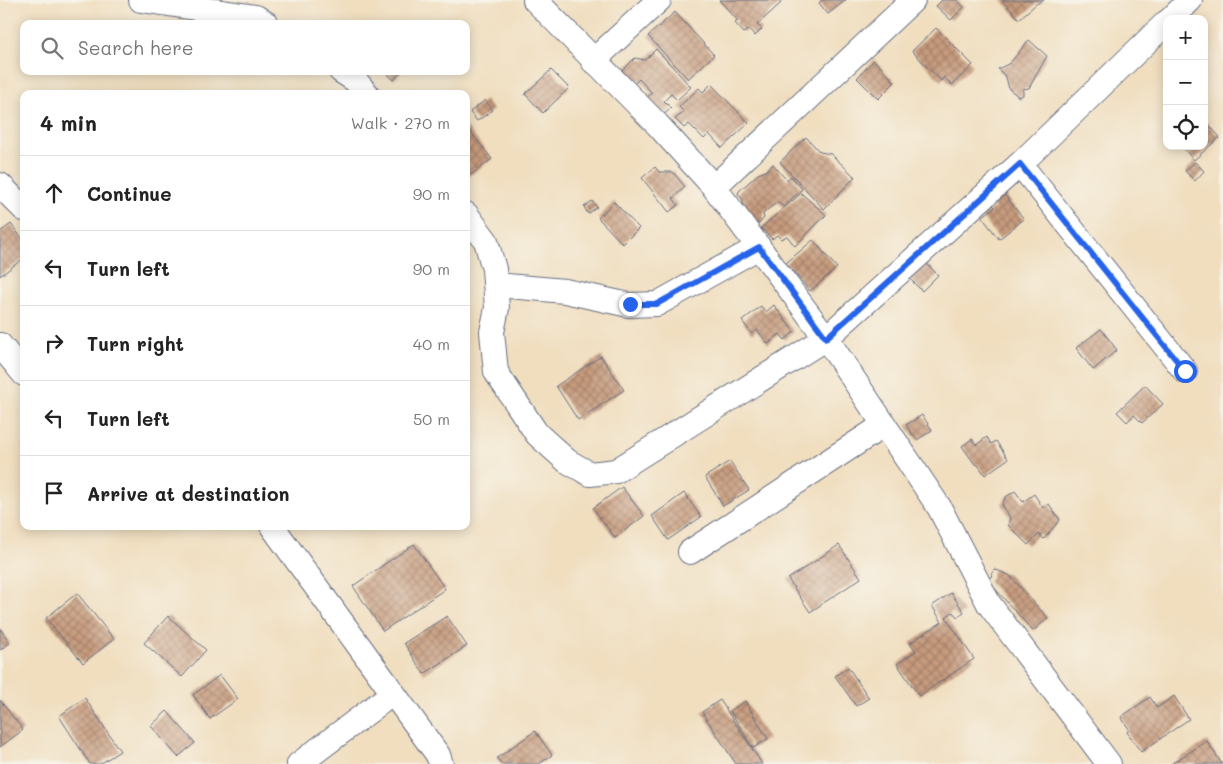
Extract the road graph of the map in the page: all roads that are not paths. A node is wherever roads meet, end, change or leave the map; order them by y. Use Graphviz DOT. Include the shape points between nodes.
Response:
graph roads {
  1 [pos="141,0"];
  2 [pos="535,0"];
  3 [pos="659,0"];
  4 [pos="912,0"];
  5 [pos="1190,0"];
  6 [pos="1174,15"];
  7 [pos="261,20"];
  8 [pos="1163,26"];
  9 [pos="593,61"];
  10 [pos="348,75"];
  11 [pos="364,90"];
  12 [pos="1020,164"];
  13 [pos="0,185"];
  14 [pos="714,187"];
  15 [pos="20,205"];
  16 [pos="470,219"];
  17 [pos="759,247"];
  18 [pos="496,285"];
  19 [pos="826,338"];
  20 [pos="0,345"];
  21 [pos="20,364"];
  22 [pos="1185,371"];
  23 [pos="884,426"];
  24 [pos="275,530"];
  25 [pos="690,552"];
  26 [pos="393,693"];
  27 [pos="299,764"];
  28 [pos="441,764"];
  29 [pos="1109,764"];
  1 -- 7 [label="street"];
  2 -- 9 [label="street"];
  3 -- 9 [label="street"];
  4 -- 14 [label="street"];
  5 -- 6 [label="street"];
  8 -- 12 [label="street"];
  9 -- 14 [label="street" via="657,124"];
  10 -- 11 [label="street"];
  12 -- 19 [label="street"];
  12 -- 22 [label="street"];
  13 -- 15 [label="street"];
  14 -- 17 [label="street"];
  16 -- 18 [label="street" via="486,241"];
  17 -- 18 [label="street" via="657,304 630,304 565,291"];
  17 -- 19 [label="street"];
  18 -- 19 [label="street" via="497,308 492,332 496,372 537,434 567,461 590,474 616,471"];
  19 -- 23 [label="street"];
  20 -- 21 [label="street"];
  23 -- 25 [label="street"];
  23 -- 29 [label="street" via="939,507 989,604"];
  24 -- 26 [label="street"];
  26 -- 27 [label="street"];
  26 -- 28 [label="street" via="438,755"];
}
